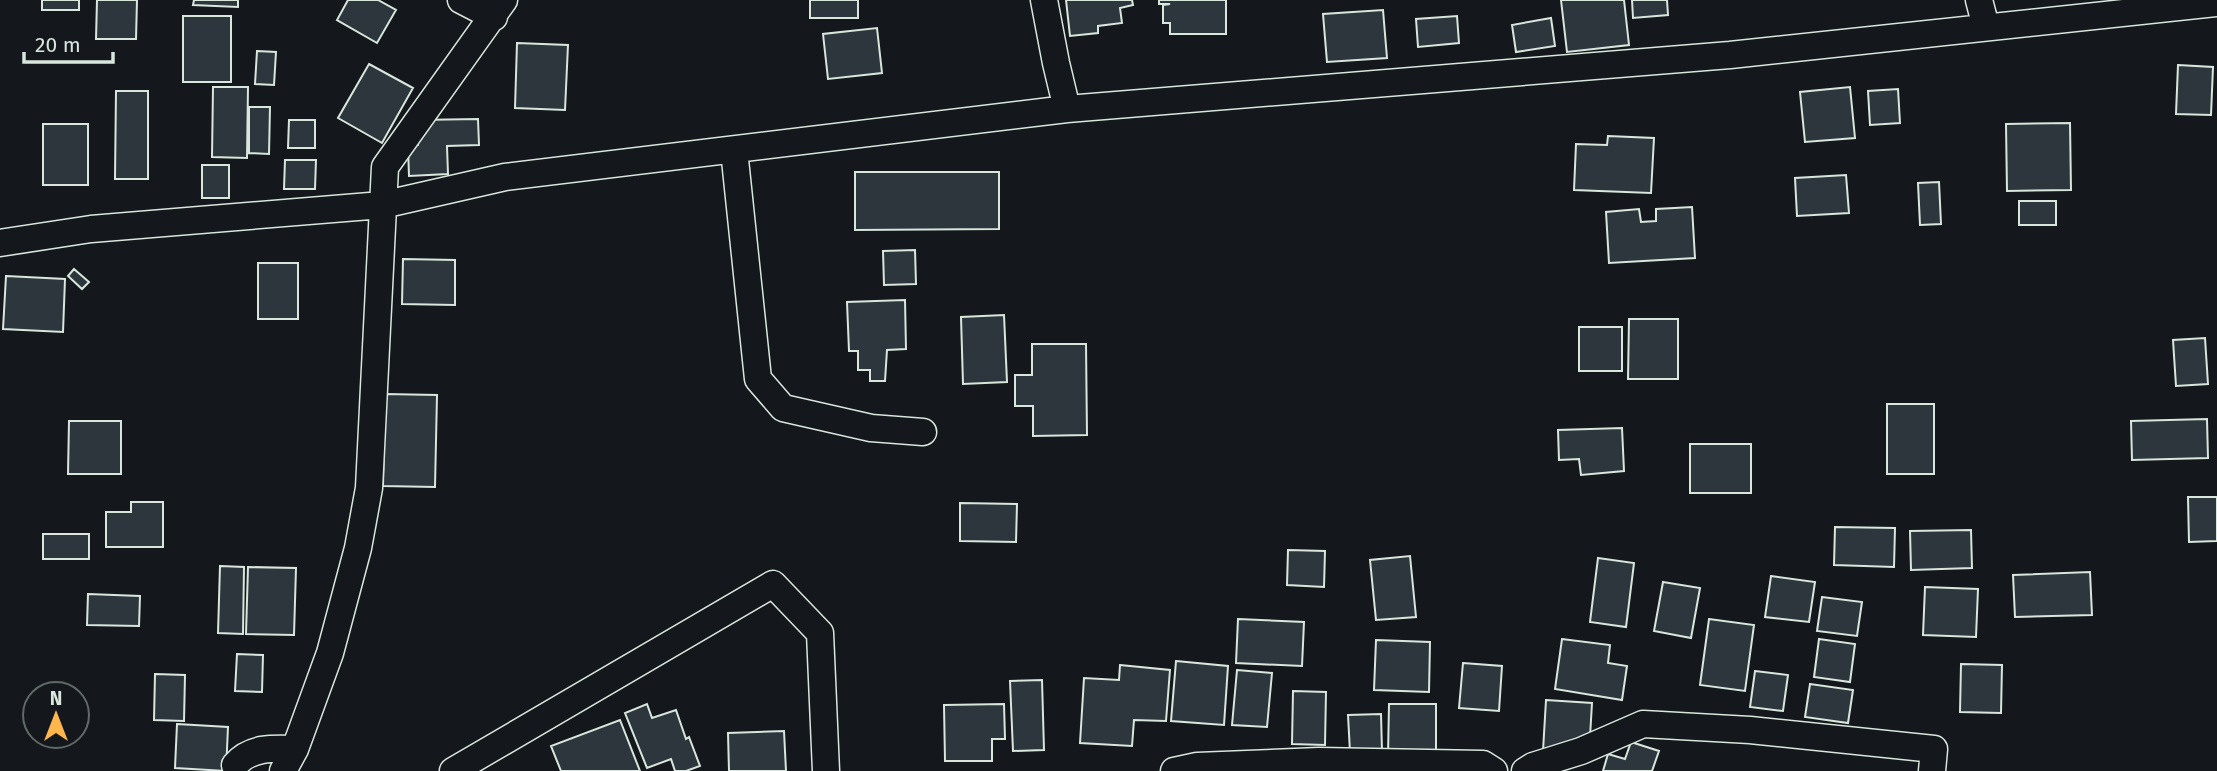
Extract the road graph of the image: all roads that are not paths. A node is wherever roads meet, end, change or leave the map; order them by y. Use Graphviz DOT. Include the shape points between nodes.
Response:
graph roads {
  1 [pos="461,0"];
  2 [pos="1044,0"];
  3 [pos="1979,0"];
  4 [pos="2217,3"];
  5 [pos="499,8"];
  6 [pos="1986,27"];
  7 [pos="1067,109"];
  8 [pos="734,149"];
  9 [pos="382,205"];
  10 [pos="0,243"];
  11 [pos="923,432"];
  12 [pos="289,760"];
  13 [pos="235,765"];
  14 [pos="453,771"];
  15 [pos="826,771"];
  16 [pos="1174,771"];
  17 [pos="1494,771"];
  18 [pos="1525,771"];
  19 [pos="1932,771"];
  1 -- 5 [label="street"];
  2 -- 7 [label="street"];
  3 -- 6 [label="street"];
  4 -- 6 [label="street"];
  5 -- 9 [label="street" via="385,167"];
  6 -- 7 [label="street" via="1730,55"];
  7 -- 8 [label="street"];
  8 -- 9 [label="street" via="505,177"];
  8 -- 11 [label="street" via="758,379 782,408 871,428"];
  9 -- 10 [label="street" via="91,229"];
  9 -- 12 [label="street" via="369,488 330,653"];
  12 -- 13 [label="street" via="267,748 242,756"];
  14 -- 15 [label="street" via="773,584 820,633"];
  16 -- 17 [label="street" via="1319,761 1483,764"];
  18 -- 19 [label="street" via="1643,724 1934,748"];
}
